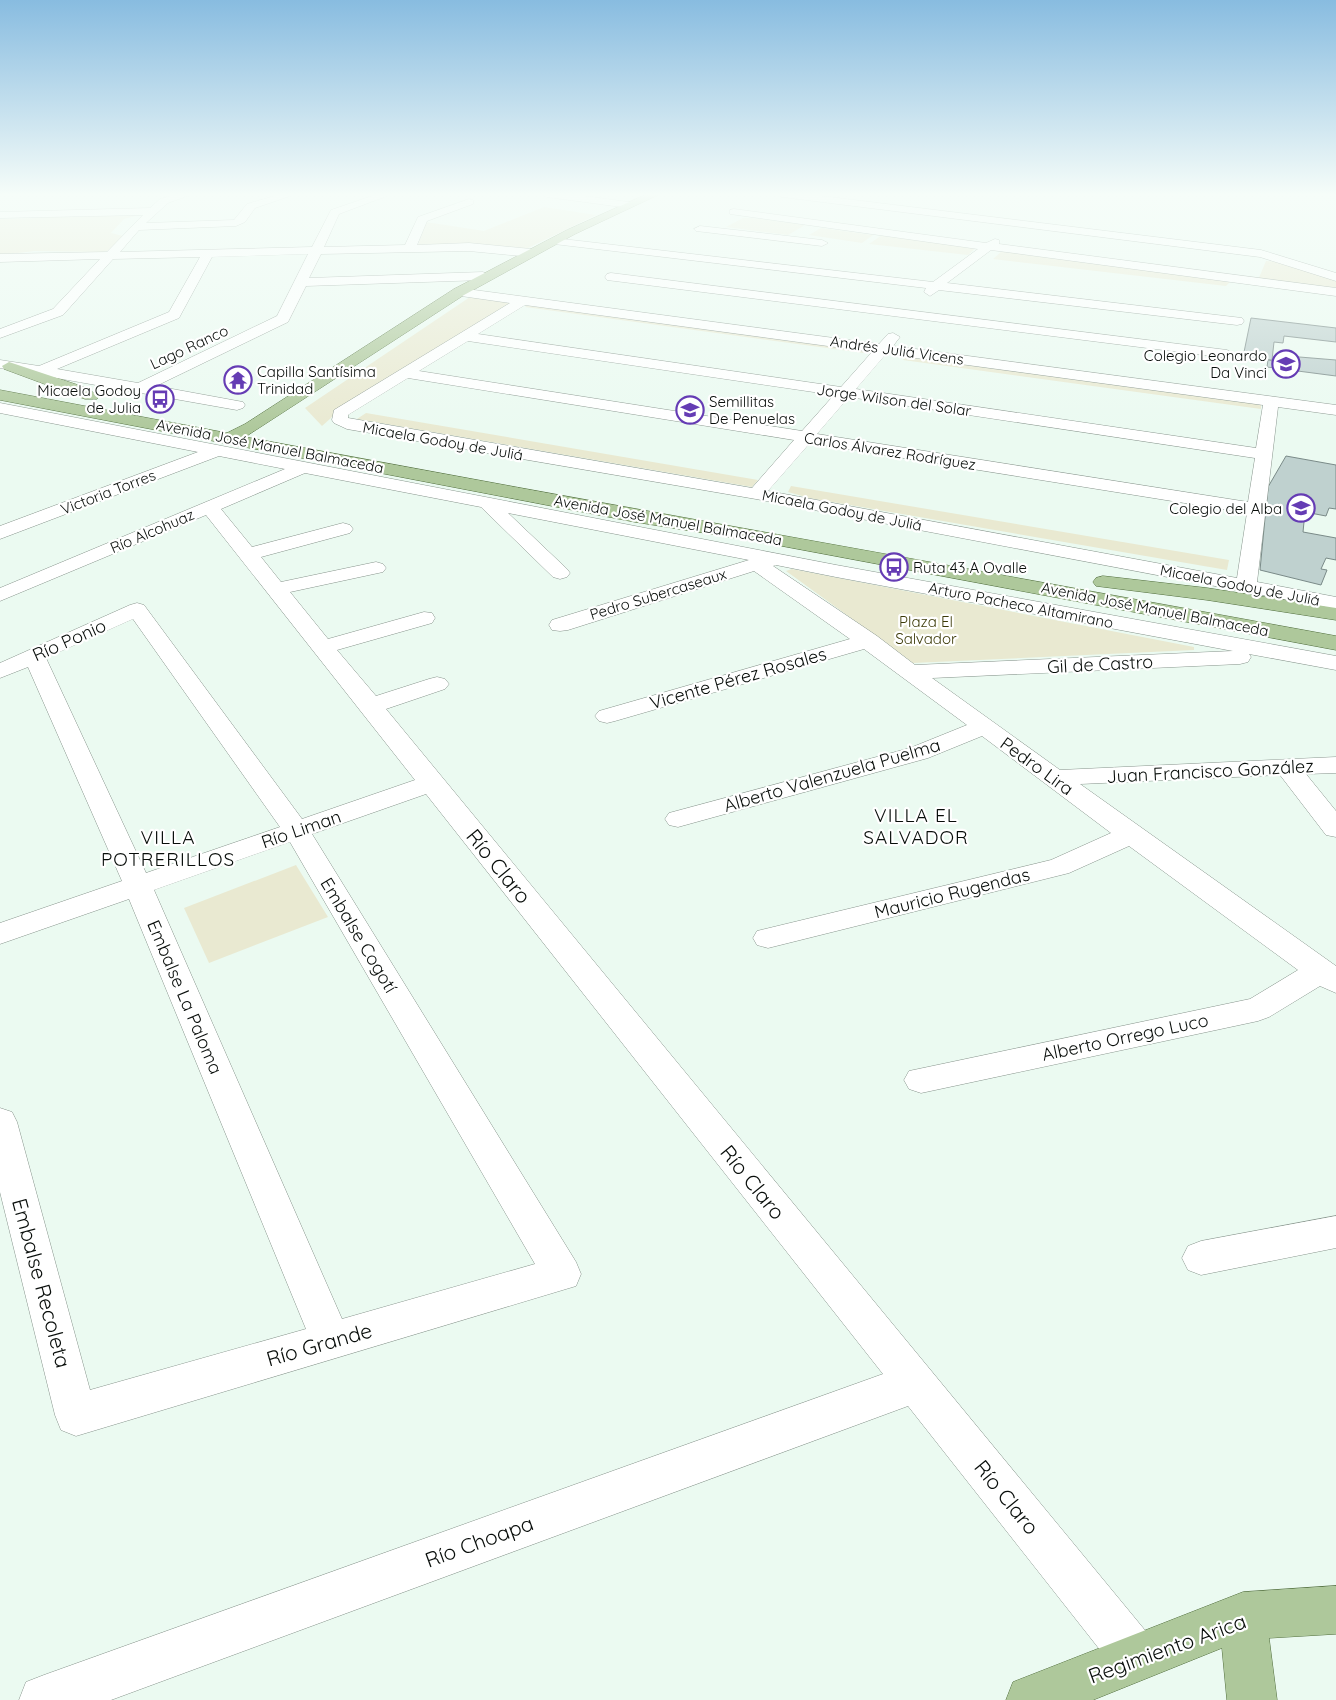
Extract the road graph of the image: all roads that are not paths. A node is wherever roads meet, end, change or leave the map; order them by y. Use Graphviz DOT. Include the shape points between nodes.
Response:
graph roads {
  1 [pos="94,273"];
  2 [pos="197,273"];
  3 [pos="304,273"];
  4 [pos="492,273"];
  5 [pos="617,273"];
  6 [pos="836,273"];
  7 [pos="952,273"];
  8 [pos="1094,273"];
  9 [pos="1133,273"];
  10 [pos="1255,273"];
  11 [pos="1324,273"];
  12 [pos="487,276"];
  13 [pos="1336,277"];
  14 [pos="300,282"];
  15 [pos="936,285"];
  16 [pos="459,292"];
  17 [pos="1336,292"];
  18 [pos="1246,294"];
  19 [pos="580,297"];
  20 [pos="522,301"];
  21 [pos="564,306"];
  22 [pos="911,315"];
  23 [pos="1237,321"];
  24 [pos="0,334"];
  25 [pos="465,336"];
  26 [pos="884,348"];
  27 [pos="1227,354"];
  28 [pos="3,370"];
  29 [pos="41,371"];
  30 [pos="406,373"];
  31 [pos="141,388"];
  32 [pos="844,393"];
  33 [pos="0,395"];
  34 [pos="1223,395"];
  35 [pos="1271,401"];
  36 [pos="237,404"];
  37 [pos="0,408"];
  38 [pos="1336,410"];
  39 [pos="250,427"];
  40 [pos="805,438"];
  41 [pos="222,445"];
  42 [pos="1264,454"];
  43 [pos="436,460"];
  44 [pos="304,467"];
  45 [pos="756,494"];
  46 [pos="486,502"];
  47 [pos="209,506"];
  48 [pos="699,509"];
  49 [pos="1257,509"];
  50 [pos="0,512"];
  51 [pos="43,518"];
  52 [pos="342,529"];
  53 [pos="0,533"];
  54 [pos="248,554"];
  55 [pos="768,561"];
  56 [pos="376,568"];
  57 [pos="560,573"];
  58 [pos="1103,582"];
  59 [pos="1246,586"];
  60 [pos="276,589"];
  61 [pos="0,595"];
  62 [pos="1336,603"];
  63 [pos="137,610"];
  64 [pos="1182,614"];
  65 [pos="1336,614"];
  66 [pos="424,618"];
  67 [pos="560,625"];
  68 [pos="1336,625"];
  69 [pos="869,641"];
  70 [pos="1336,643"];
  71 [pos="323,648"];
  72 [pos="1291,655"];
  73 [pos="1336,655"];
  74 [pos="34,656"];
  75 [pos="1336,663"];
  76 [pos="0,671"];
  77 [pos="909,672"];
  78 [pos="437,684"];
  79 [pos="370,706"];
  80 [pos="607,716"];
  81 [pos="984,727"];
  82 [pos="1336,765"];
  83 [pos="1288,768"];
  84 [pos="1054,778"];
  85 [pos="432,783"];
  86 [pos="678,819"];
  87 [pos="1336,829"];
  88 [pos="296,830"];
  89 [pos="1131,834"];
  90 [pos="138,886"];
  91 [pos="0,934"];
  92 [pos="768,938"];
  93 [pos="1329,977"];
  94 [pos="920,1080"];
  95 [pos="0,1122"];
  96 [pos="1336,1232"];
  97 [pos="1201,1258"];
  98 [pos="562,1274"];
  99 [pos="331,1341"];
  100 [pos="915,1383"];
  101 [pos="76,1416"];
  102 [pos="1336,1610"];
  103 [pos="1243,1616"];
  104 [pos="1136,1657"];
  105 [pos="44,1700"];
  106 [pos="1031,1700"];
  107 [pos="1252,1700"];
  1 -- 24 [label="street" via="58,312"];
  2 -- 29 [label="street" via="174,315"];
  3 -- 14 [label="street, Lago Ranco"];
  4 -- 12 [label="main road"];
  5 -- 22 [label="street" via="607,280"];
  6 -- 15 [label="street"];
  7 -- 15 [label="street"];
  8 -- 18 [label="street"];
  9 -- 18 [label="street"];
  10 -- 18 [label="street"];
  11 -- 13 [label="street"];
  12 -- 14 [label="street"];
  12 -- 16 [label="main road"];
  14 -- 31 [label="street, Lago Ranco" via="283,319"];
  15 -- 22 [label="street"];
  15 -- 23 [label="street"];
  16 -- 20 [label="street, Andrés Juliá Vicens"];
  16 -- 39 [label="main road"];
  17 -- 18 [label="street"];
  18 -- 23 [label="street"];
  19 -- 21 [label="street"];
  20 -- 21 [label="street, Andrés Juliá Vicens"];
  20 -- 25 [label="street"];
  21 -- 26 [label="street, Andrés Juliá Vicens"];
  22 -- 26 [label="street"];
  22 -- 27 [label="street"];
  23 -- 27 [label="street"];
  25 -- 30 [label="street"];
  25 -- 32 [label="street, Jorge Wilson del Solar"];
  26 -- 32 [label="street"];
  26 -- 34 [label="street, Andrés Juliá Vicens"];
  27 -- 34 [label="street"];
  28 -- 29 [label="street"];
  28 -- 39 [label="main road, Avenida José Manuel Balmaceda" via="91,396"];
  29 -- 31 [label="street"];
  30 -- 40 [label="street, Carlos Álvarez Rodríguez"];
  30 -- 45 [label="street, Micaela Godoy de Juliá" via="340,413 340,420 347,424"];
  31 -- 36 [label="street"];
  32 -- 40 [label="street"];
  32 -- 42 [label="street, Jorge Wilson del Solar"];
  33 -- 41 [label="main road, Avenida José Manuel Balmaceda"];
  34 -- 35 [label="street, Andrés Juliá Vicens"];
  35 -- 38 [label="street, Andrés Juliá Vicens"];
  35 -- 42 [label="street"];
  37 -- 41 [label="street, Arturo Pacheco Altamirano"];
  39 -- 41 [label="main road"];
  39 -- 43 [label="main road, Avenida José Manuel Balmaceda"];
  40 -- 45 [label="street"];
  40 -- 49 [label="street, Carlos Álvarez Rodríguez"];
  41 -- 44 [label="street, Arturo Pacheco Altamirano"];
  41 -- 51 [label="street, Victoria Torres"];
  41 -- 64 [label="main road, Avenida José Manuel Balmaceda"];
  42 -- 49 [label="street"];
  44 -- 46 [label="street, Arturo Pacheco Altamirano"];
  44 -- 47 [label="street, Río Alcohuaz"];
  45 -- 59 [label="street, Micaela Godoy de Juliá"];
  46 -- 55 [label="street, Arturo Pacheco Altamirano"];
  46 -- 57 [label="street"];
  47 -- 54 [label="street, Río Claro"];
  47 -- 61 [label="street, Río Alcohuaz"];
  48 -- 58 [label="main road, Avenida José Manuel Balmaceda"];
  49 -- 59 [label="street"];
  50 -- 51 [label="street"];
  51 -- 53 [label="street, Victoria Torres"];
  52 -- 54 [label="street"];
  54 -- 60 [label="street, Río Claro"];
  55 -- 67 [label="street, Pedro Subercaseaux"];
  55 -- 69 [label="street, Pedro Lira"];
  55 -- 72 [label="street, Arturo Pacheco Altamirano"];
  56 -- 60 [label="street"];
  58 -- 65 [label="main road"];
  58 -- 68 [label="main road, Avenida José Manuel Balmaceda"];
  59 -- 62 [label="street, Micaela Godoy de Juliá"];
  60 -- 71 [label="street, Río Claro"];
  63 -- 74 [label="street, Río Ponio"];
  63 -- 88 [label="street, Embalse Cogotí"];
  64 -- 70 [label="main road, Avenida José Manuel Balmaceda"];
  64 -- 73 [label="main road"];
  66 -- 71 [label="street"];
  69 -- 77 [label="street, Pedro Lira"];
  69 -- 80 [label="street, Vicente Pérez Rosales"];
  71 -- 79 [label="street, Río Claro"];
  72 -- 75 [label="street, Arturo Pacheco Altamirano"];
  72 -- 77 [label="street, Gil de Castro"];
  74 -- 76 [label="street, Río Ponio"];
  74 -- 90 [label="street, Embalse La Paloma"];
  77 -- 81 [label="street, Pedro Lira"];
  78 -- 79 [label="street"];
  79 -- 85 [label="street, Río Claro"];
  81 -- 84 [label="street, Pedro Lira"];
  81 -- 86 [label="street, Alberto Valenzuela Puelma" via="919,753"];
  82 -- 83 [label="street, Juan Francisco González"];
  83 -- 84 [label="street, Juan Francisco González"];
  83 -- 87 [label="street"];
  84 -- 89 [label="street, Pedro Lira"];
  85 -- 88 [label="street, Río Liman"];
  85 -- 100 [label="street, Río Claro"];
  88 -- 90 [label="street, Río Liman"];
  88 -- 98 [label="street, Embalse Cogotí"];
  89 -- 92 [label="street, Mauricio Rugendas" via="1059,867"];
  89 -- 93 [label="street, Pedro Lira"];
  90 -- 91 [label="street, Río Liman"];
  90 -- 99 [label="street, Embalse La Paloma"];
  93 -- 94 [label="street, Alberto Orrego Luco" via="1258,1009"];
  95 -- 101 [label="street, Embalse Recoleta"];
  96 -- 97 [label="street"];
  98 -- 99 [label="street, Río Grande"];
  99 -- 101 [label="street, Río Grande"];
  100 -- 104 [label="street, Río Claro"];
  100 -- 105 [label="street, Río Choapa"];
  102 -- 103 [label="main road, Regimiento Arica"];
  103 -- 104 [label="main road, Regimiento Arica"];
  103 -- 107 [label="main road"];
  104 -- 106 [label="main road, Regimiento Arica"];
}
